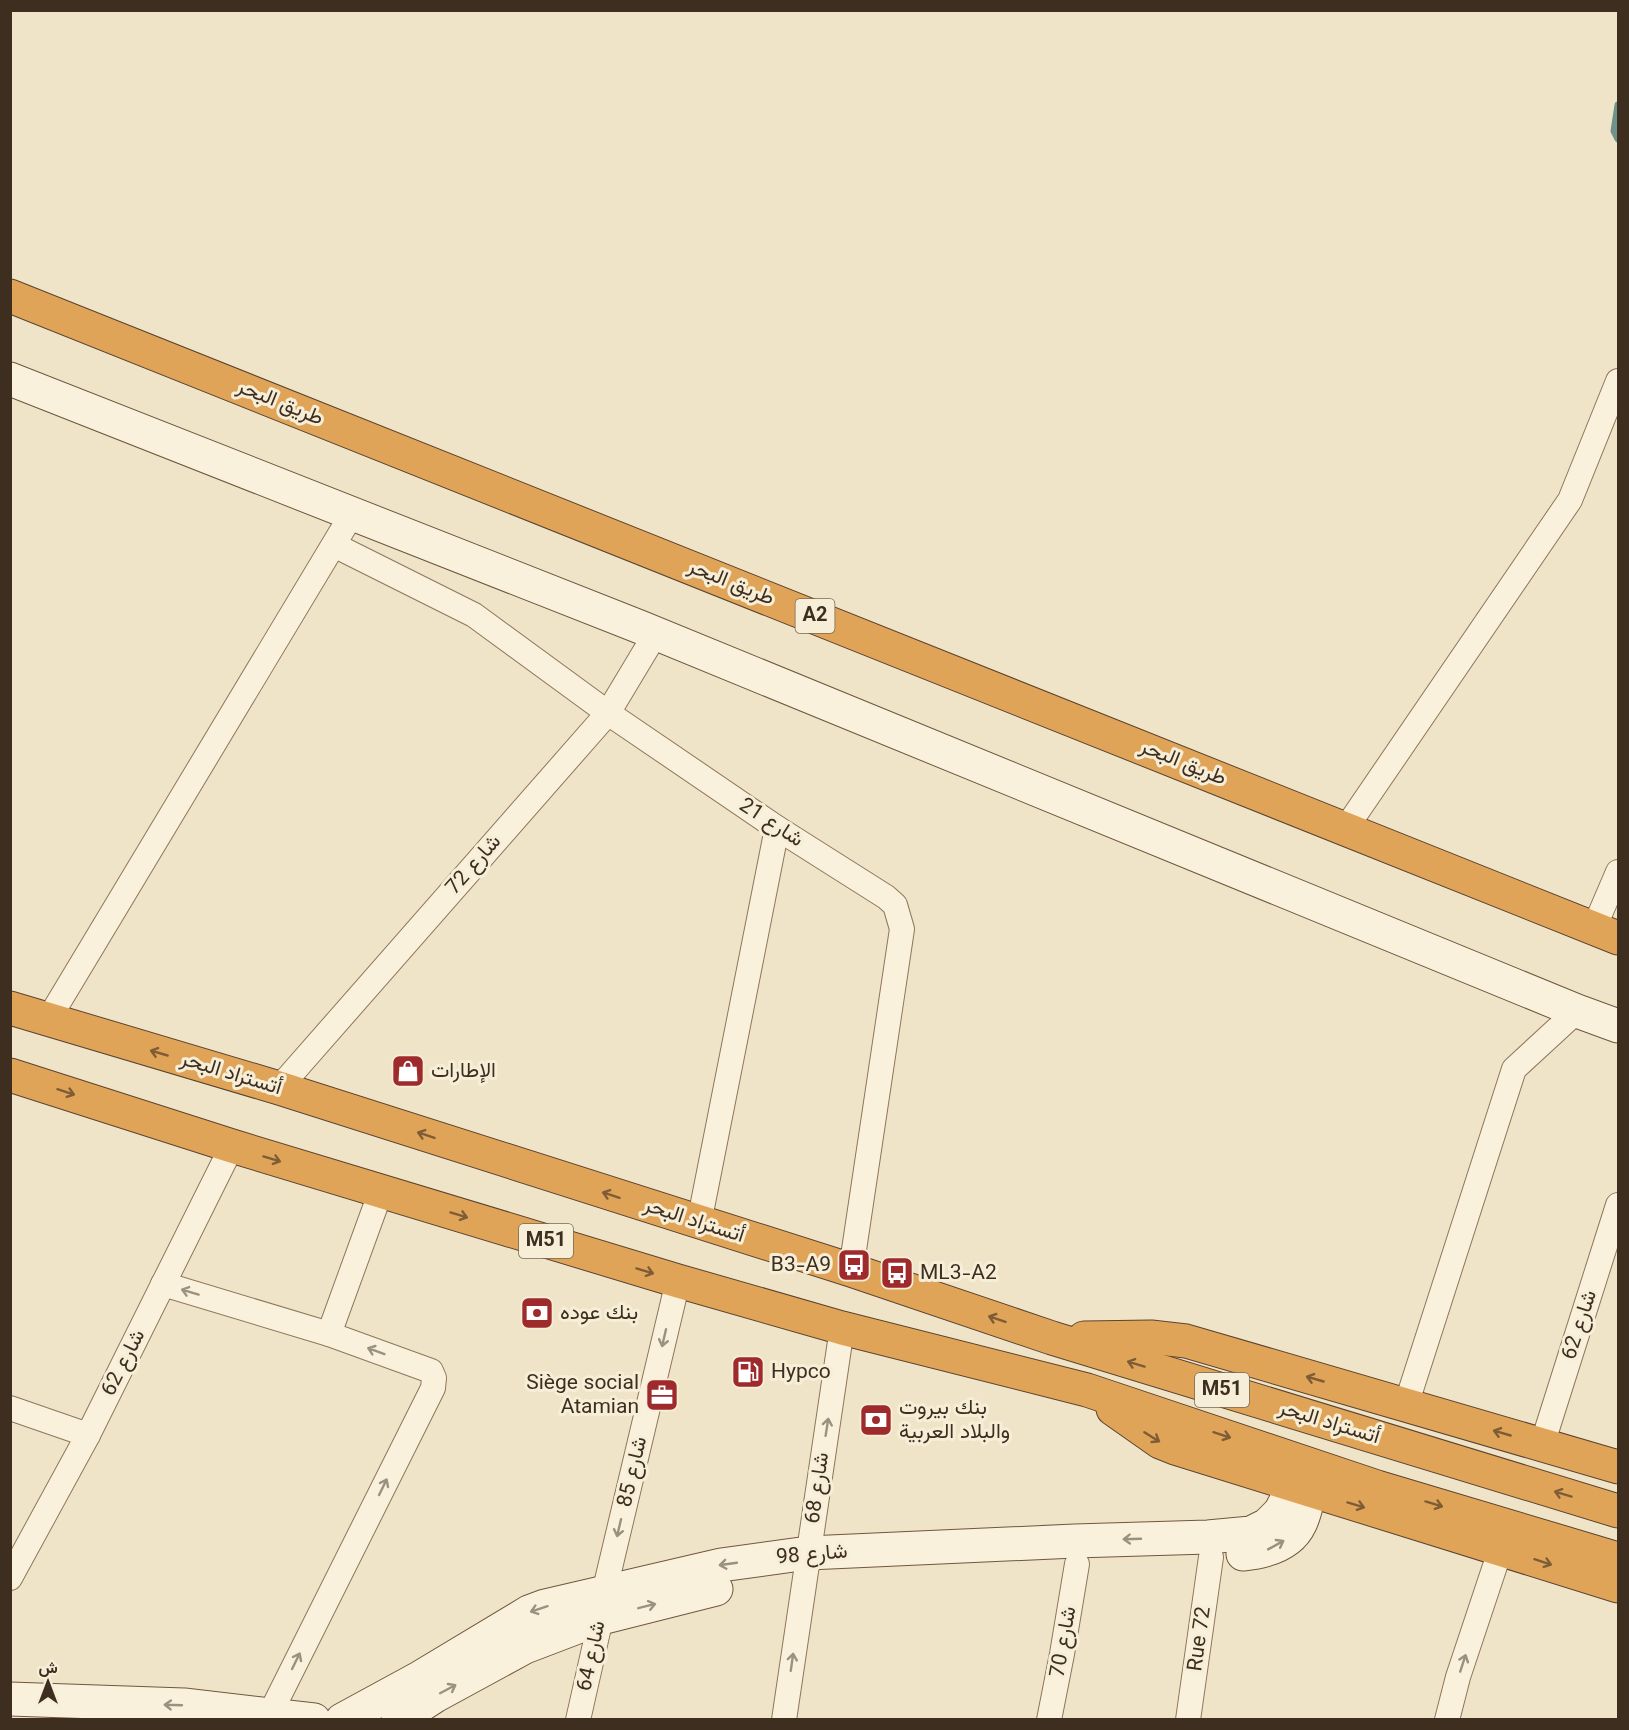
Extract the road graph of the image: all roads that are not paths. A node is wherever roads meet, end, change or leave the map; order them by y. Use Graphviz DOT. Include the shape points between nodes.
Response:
graph roads {
  1 [pos="10,296"];
  2 [pos="10,380"];
  3 [pos="1618,381"];
  4 [pos="352,514"];
  5 [pos="334,545"];
  6 [pos="656,633"];
  7 [pos="608,713"];
  8 [pos="777,828"];
  9 [pos="1346,828"];
  10 [pos="1618,872"];
  11 [pos="1606,933"];
  12 [pos="10,1008"];
  13 [pos="1577,1011"];
  14 [pos="48,1020"];
  15 [pos="1618,1026"];
  16 [pos="10,1075"];
  17 [pos="279,1088"];
  18 [pos="232,1146"];
  19 [pos="381,1191"];
  20 [pos="1618,1205"];
  21 [pos="699,1223"];
  22 [pos="851,1270"];
  23 [pos="678,1281"];
  24 [pos="163,1284"];
  25 [pos="842,1328"];
  26 [pos="329,1334"];
  27 [pos="1052,1338"];
  28 [pos="1087,1390"];
  29 [pos="1406,1406"];
  30 [pos="10,1408"];
  31 [pos="88,1435"];
  32 [pos="1542,1445"];
  33 [pos="1618,1467"];
  34 [pos="1302,1489"];
  35 [pos="1618,1511"];
  36 [pos="1501,1548"];
  37 [pos="1165,1549"];
  38 [pos="1211,1557"];
  39 [pos="1618,1559"];
  40 [pos="807,1562"];
  41 [pos="1077,1564"];
  42 [pos="10,1578"];
  43 [pos="1618,1586"];
  44 [pos="602,1605"];
  45 [pos="10,1699"];
  46 [pos="102,1711"];
  47 [pos="214,1714"];
  48 [pos="270,1714"];
  49 [pos="314,1719"];
  50 [pos="342,1719"];
  51 [pos="398,1719"];
  52 [pos="578,1719"];
  53 [pos="784,1719"];
  54 [pos="1049,1719"];
  55 [pos="1188,1719"];
  56 [pos="1447,1719"];
  1 -- 9 [label="highway, طريق البحر / A2"];
  2 -- 4 [label="street"];
  3 -- 9 [label="street" via="1570,500"];
  4 -- 5 [label="street"];
  4 -- 6 [label="street"];
  5 -- 7 [label="street, شارع 21" via="474,615"];
  5 -- 14 [label="street"];
  6 -- 7 [label="street, شارع 72"];
  6 -- 13 [label="street"];
  7 -- 8 [label="street, شارع 21"];
  7 -- 17 [label="street, شارع 72"];
  8 -- 21 [label="street"];
  8 -- 22 [label="street, شارع 21" via="886,897 895,905 902,929"];
  9 -- 11 [label="highway, طريق البحر / A2"];
  10 -- 11 [label="street"];
  12 -- 14 [label="highway, أتستراد البحر / M51"];
  13 -- 15 [label="street"];
  13 -- 29 [label="street" via="1514,1069"];
  17 -- 14 [label="highway, أتستراد البحر / M51, one-way"];
  16 -- 18 [label="highway, M51, one-way"];
  21 -- 17 [label="highway, أتستراد البحر / M51, one-way"];
  18 -- 19 [label="highway, M51, one-way"];
  18 -- 24 [label="street, شارع 62"];
  19 -- 23 [label="highway, M51, one-way"];
  19 -- 26 [label="street"];
  20 -- 32 [label="street, شارع 62"];
  21 -- 22 [label="highway, أتستراد البحر / M51"];
  27 -- 22 [label="highway, أتستراد البحر / M51, one-way"];
  23 -- 25 [label="highway, M51"];
  23 -- 44 [label="street, شارع 85, one-way"];
  26 -- 24 [label="street, one-way"];
  24 -- 31 [label="street, شارع 62"];
  25 -- 28 [label="highway, M51"];
  40 -- 25 [label="street, شارع 68, one-way"];
  48 -- 26 [label="street, one-way" via="433,1388 431,1371"];
  29 -- 27 [label="highway, one-way" via="1186,1341 1151,1337"];
  35 -- 27 [label="highway, أتستراد البحر / M51, one-way"];
  28 -- 34 [label="highway, one-way" via="1160,1442"];
  28 -- 39 [label="highway, M51, one-way" via="1377,1487"];
  32 -- 29 [label="highway, one-way"];
  30 -- 31 [label="street"];
  31 -- 42 [label="street, شارع 62"];
  32 -- 33 [label="highway"];
  34 -- 36 [label="highway, one-way"];
  34 -- 37 [label="street, شارع 98" via="1267,1525 1251,1533"];
  38 -- 34 [label="street, شارع 98, one-way" via="1262,1552 1294,1534 1300,1524"];
  36 -- 43 [label="highway, one-way"];
  56 -- 36 [label="street, one-way"];
  37 -- 38 [label="street, شارع 98"];
  37 -- 40 [label="street, شارع 98, one-way"];
  37 -- 41 [label="street, شارع 98"];
  38 -- 55 [label="street, Rue 72"];
  40 -- 41 [label="street, شارع 98"];
  40 -- 44 [label="street, شارع 98" via="721,1564"];
  53 -- 40 [label="street, شارع 68, one-way"];
  41 -- 54 [label="street, شارع 70"];
  44 -- 50 [label="street, شارع 98, one-way" via="529,1612"];
  51 -- 44 [label="street, شارع 98, one-way"];
  44 -- 52 [label="street, شارع 64"];
  45 -- 46 [label="street"];
  47 -- 46 [label="street, one-way"];
  47 -- 48 [label="street"];
  48 -- 49 [label="street"];
}
